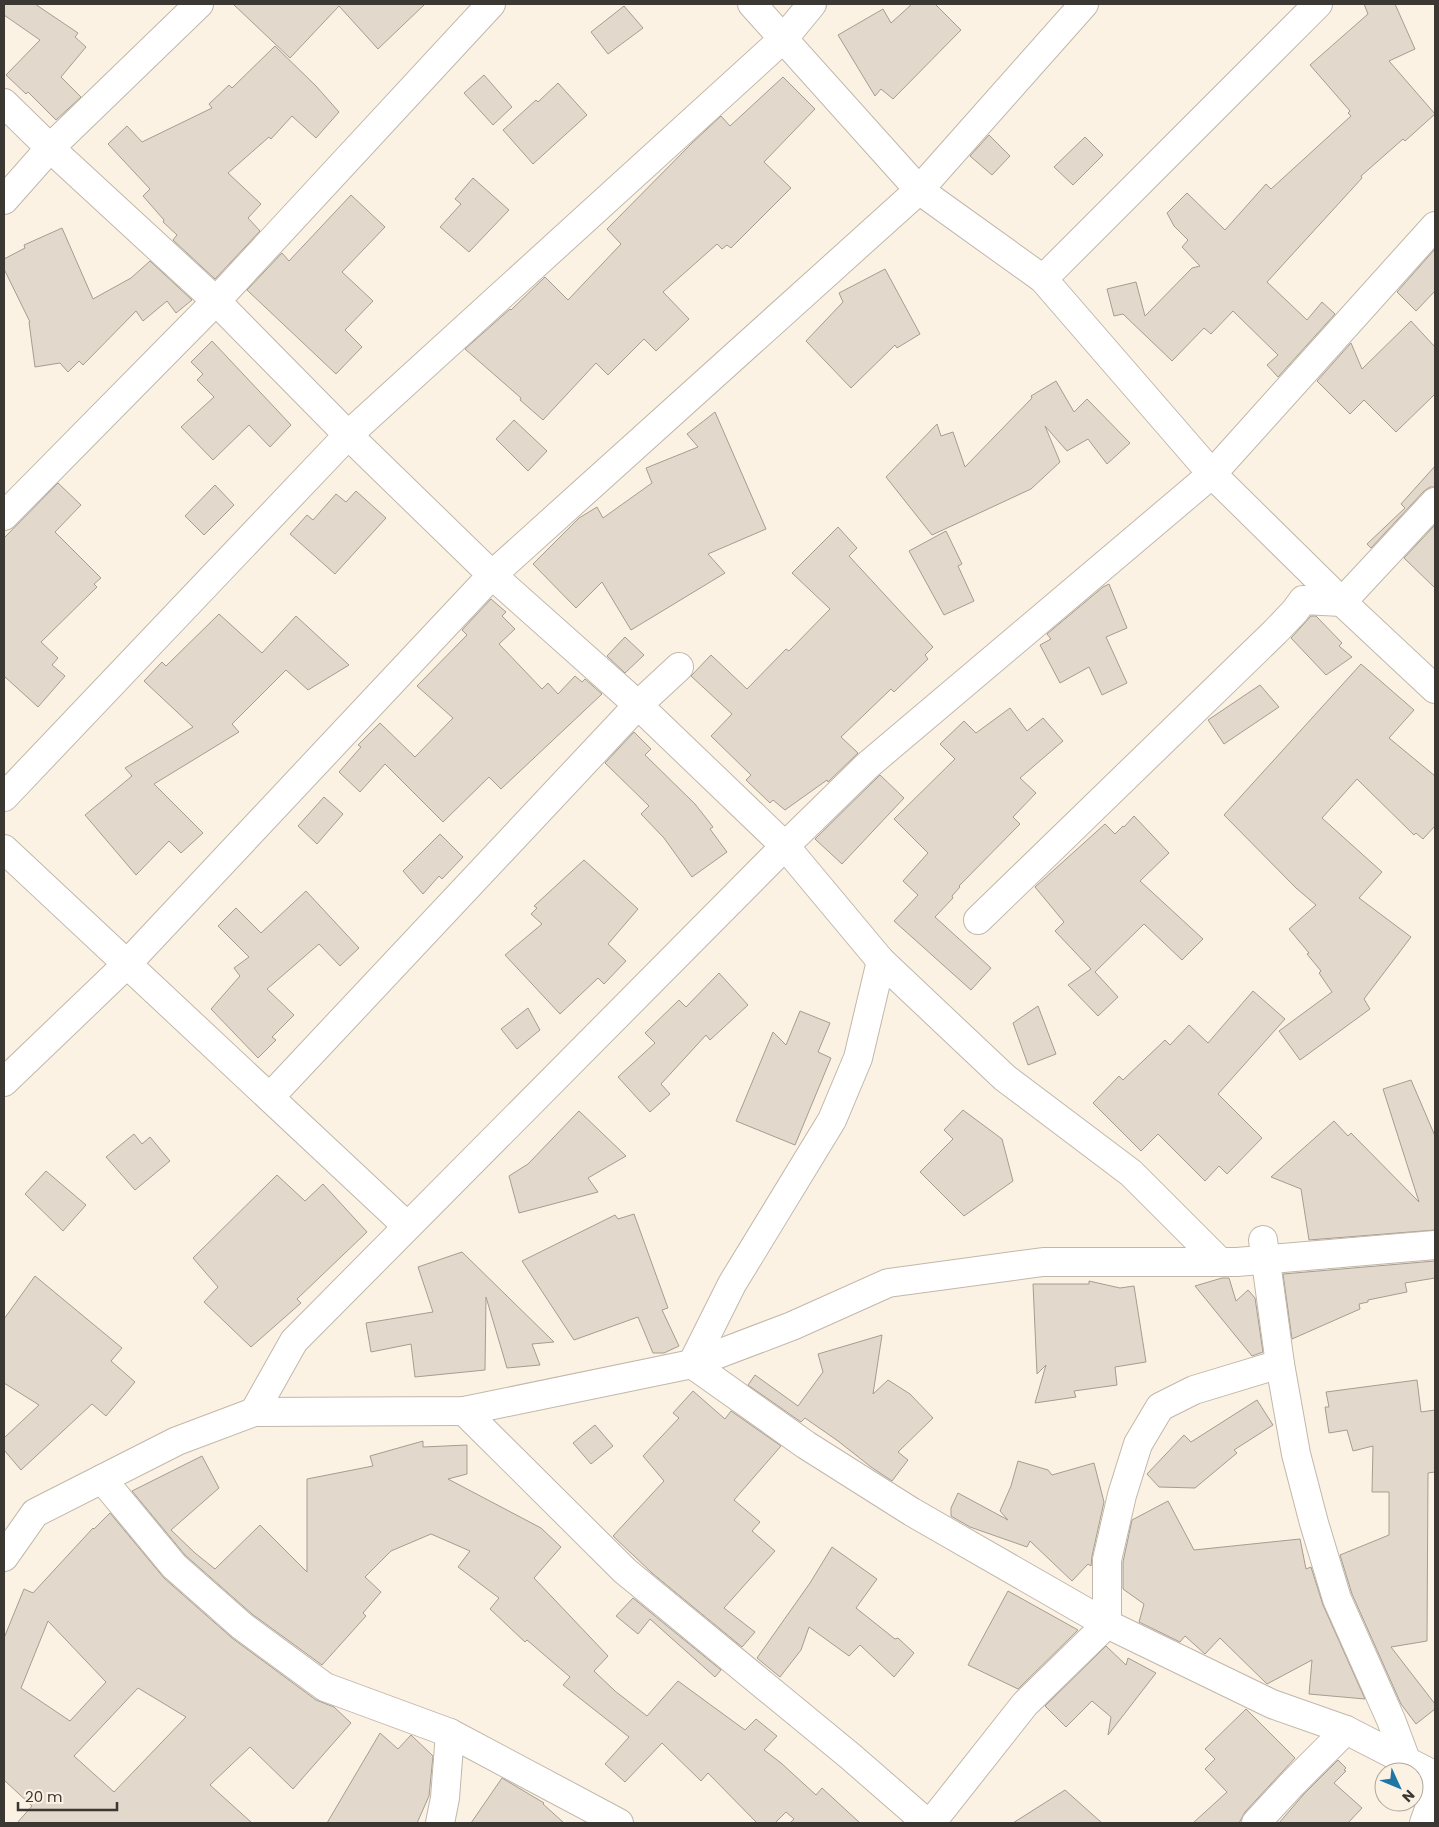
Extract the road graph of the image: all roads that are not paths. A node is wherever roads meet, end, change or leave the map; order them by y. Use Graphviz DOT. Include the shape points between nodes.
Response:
graph roads {
  1 [pos="199,4"];
  2 [pos="491,4"];
  3 [pos="752,4"];
  4 [pos="812,4"];
  5 [pos="1084,4"];
  6 [pos="1318,4"];
  7 [pos="784,38"];
  8 [pos="4,103"];
  9 [pos="50,148"];
  10 [pos="919,190"];
  11 [pos="4,200"];
  12 [pos="1435,226"];
  13 [pos="1043,279"];
  14 [pos="216,301"];
  15 [pos="348,435"];
  16 [pos="1212,474"];
  17 [pos="1435,502"];
  18 [pos="4,516"];
  19 [pos="492,575"];
  20 [pos="1342,602"];
  21 [pos="679,667"];
  22 [pos="1435,689"];
  23 [pos="638,705"];
  24 [pos="4,797"];
  25 [pos="785,846"];
  26 [pos="4,849"];
  27 [pos="978,920"];
  28 [pos="881,961"];
  29 [pos="126,964"];
  30 [pos="4,1082"];
  31 [pos="270,1097"];
  32 [pos="407,1226"];
  33 [pos="1263,1240"];
  34 [pos="1435,1245"];
  35 [pos="1219,1261"];
  36 [pos="692,1364"];
  37 [pos="1280,1364"];
  38 [pos="464,1411"];
  39 [pos="254,1412"];
  40 [pos="102,1479"];
  41 [pos="35,1513"];
  42 [pos="4,1523"];
  43 [pos="4,1557"];
  44 [pos="1107,1624"];
  45 [pos="1346,1730"];
  46 [pos="450,1733"];
  47 [pos="1427,1772"];
  48 [pos="440,1823"];
  49 [pos="619,1823"];
  50 [pos="927,1823"];
  51 [pos="931,1823"];
  52 [pos="1256,1823"];
  53 [pos="1424,1823"];
  1 -- 9 [label="street"];
  2 -- 14 [label="street"];
  3 -- 7 [label="street"];
  4 -- 7 [label="street"];
  5 -- 10 [label="street"];
  6 -- 13 [label="street"];
  7 -- 10 [label="street"];
  7 -- 15 [label="street"];
  8 -- 9 [label="street"];
  9 -- 11 [label="street"];
  9 -- 14 [label="street"];
  10 -- 13 [label="street"];
  10 -- 19 [label="street"];
  12 -- 16 [label="street"];
  13 -- 16 [label="street"];
  14 -- 15 [label="street"];
  14 -- 18 [label="street"];
  15 -- 19 [label="street"];
  15 -- 24 [label="street"];
  16 -- 20 [label="street"];
  16 -- 25 [label="street" via="868,765"];
  17 -- 20 [label="street"];
  19 -- 23 [label="street"];
  19 -- 29 [label="street"];
  20 -- 22 [label="street"];
  20 -- 27 [label="street" via="1303,600 1275,632"];
  21 -- 23 [label="street"];
  23 -- 25 [label="street"];
  23 -- 31 [label="street"];
  25 -- 28 [label="street"];
  25 -- 32 [label="street"];
  26 -- 29 [label="street"];
  28 -- 35 [label="street" via="1005,1078 1131,1173"];
  28 -- 36 [label="street" via="858,1058 832,1120 732,1284"];
  29 -- 30 [label="street"];
  29 -- 31 [label="street"];
  31 -- 32 [label="street"];
  32 -- 39 [label="street" via="294,1341"];
  33 -- 37 [label="street"];
  34 -- 35 [label="street"];
  35 -- 36 [label="street" via="1043,1262 888,1283 792,1326"];
  36 -- 38 [label="street"];
  36 -- 44 [label="street" via="814,1450 912,1512"];
  37 -- 44 [label="street" via="1194,1390 1160,1408 1138,1444 1122,1495 1107,1560"];
  37 -- 47 [label="street" via="1296,1454 1337,1599 1388,1712"];
  38 -- 39 [label="street"];
  38 -- 50 [label="street" via="625,1571"];
  39 -- 40 [label="street" via="177,1441"];
  40 -- 41 [label="street"];
  40 -- 46 [label="street" via="174,1566 242,1626 326,1688"];
  41 -- 42 [label="street"];
  41 -- 43 [label="street"];
  44 -- 45 [label="street" via="1272,1704"];
  44 -- 51 [label="street" via="1025,1704"];
  45 -- 47 [label="street"];
  45 -- 52 [label="street"];
  46 -- 48 [label="street"];
  46 -- 49 [label="street"];
  47 -- 53 [label="street"];
}
